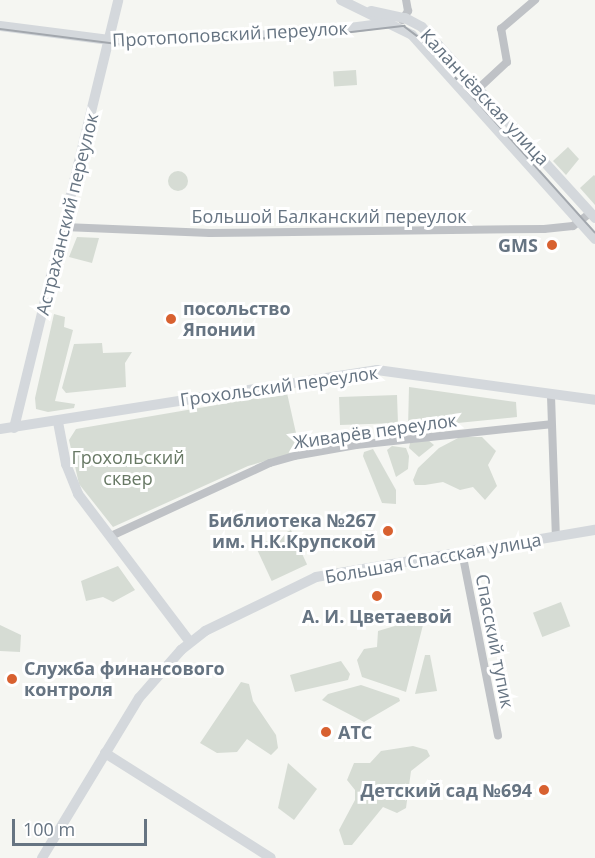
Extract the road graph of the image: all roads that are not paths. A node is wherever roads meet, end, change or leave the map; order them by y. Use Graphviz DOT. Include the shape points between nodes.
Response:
graph roads {
  1 [pos="118,0"];
  2 [pos="341,0"];
  3 [pos="406,0"];
  4 [pos="534,0"];
  5 [pos="357,9"];
  6 [pos="405,18"];
  7 [pos="388,23"];
  8 [pos="0,26"];
  9 [pos="109,42"];
  10 [pos="479,88"];
  11 [pos="592,215"];
  12 [pos="579,222"];
  13 [pos="64,227"];
  14 [pos="595,239"];
  15 [pos="551,396"];
  16 [pos="595,400"];
  17 [pos="58,422"];
  18 [pos="552,423"];
  19 [pos="14,428"];
  20 [pos="0,429"];
  21 [pos="595,530"];
  22 [pos="111,536"];
  23 [pos="556,537"];
  24 [pos="462,552"];
  25 [pos="189,641"];
  26 [pos="498,736"];
  27 [pos="105,753"];
  28 [pos="42,858"];
  29 [pos="271,858"];
  1 -- 9 [label="street, Астраханский переулок"];
  2 -- 5 [label="street"];
  3 -- 6 [label="street"];
  4 -- 10 [label="street" via="501,29 507,62"];
  5 -- 6 [label="street, Каланчёвская улица"];
  5 -- 7 [label="street, Каланчёвская улица"];
  6 -- 7 [label="street"];
  6 -- 10 [label="street, Каланчёвская улица" via="422,27"];
  7 -- 9 [label="street, Протопоповский переулок" via="310,33"];
  7 -- 12 [label="street, Каланчёвская улица" via="412,35"];
  8 -- 9 [label="street, Протопоповский переулок"];
  9 -- 13 [label="street, Астраханский переулок"];
  10 -- 11 [label="street, Каланчёвская улица"];
  11 -- 12 [label="street, Большой Балканский переулок"];
  12 -- 13 [label="street, Большой Балканский переулок" via="565,228 303,232"];
  12 -- 14 [label="street, Каланчёвская улица"];
  13 -- 19 [label="street, Астраханский переулок"];
  15 -- 16 [label="street, Грохольский переулок"];
  15 -- 17 [label="street, Грохольский переулок" via="368,370"];
  15 -- 18 [label="street"];
  17 -- 19 [label="street, Грохольский переулок"];
  17 -- 22 [label="street" via="72,480"];
  18 -- 22 [label="street, Живарёв переулок" via="356,445 294,456 270,463"];
  18 -- 23 [label="street"];
  19 -- 20 [label="street, Грохольский переулок"];
  21 -- 23 [label="street, Большая Спасская улица"];
  22 -- 25 [label="street"];
  23 -- 24 [label="street, Большая Спасская улица"];
  24 -- 25 [label="street, Большая Спасская улица" via="316,577"];
  24 -- 26 [label="street, Спасский тупик"];
  25 -- 27 [label="street, Большая Спасская улица" via="139,698"];
  27 -- 28 [label="street, Большая Спасская улица"];
  27 -- 29 [label="street"];
}
